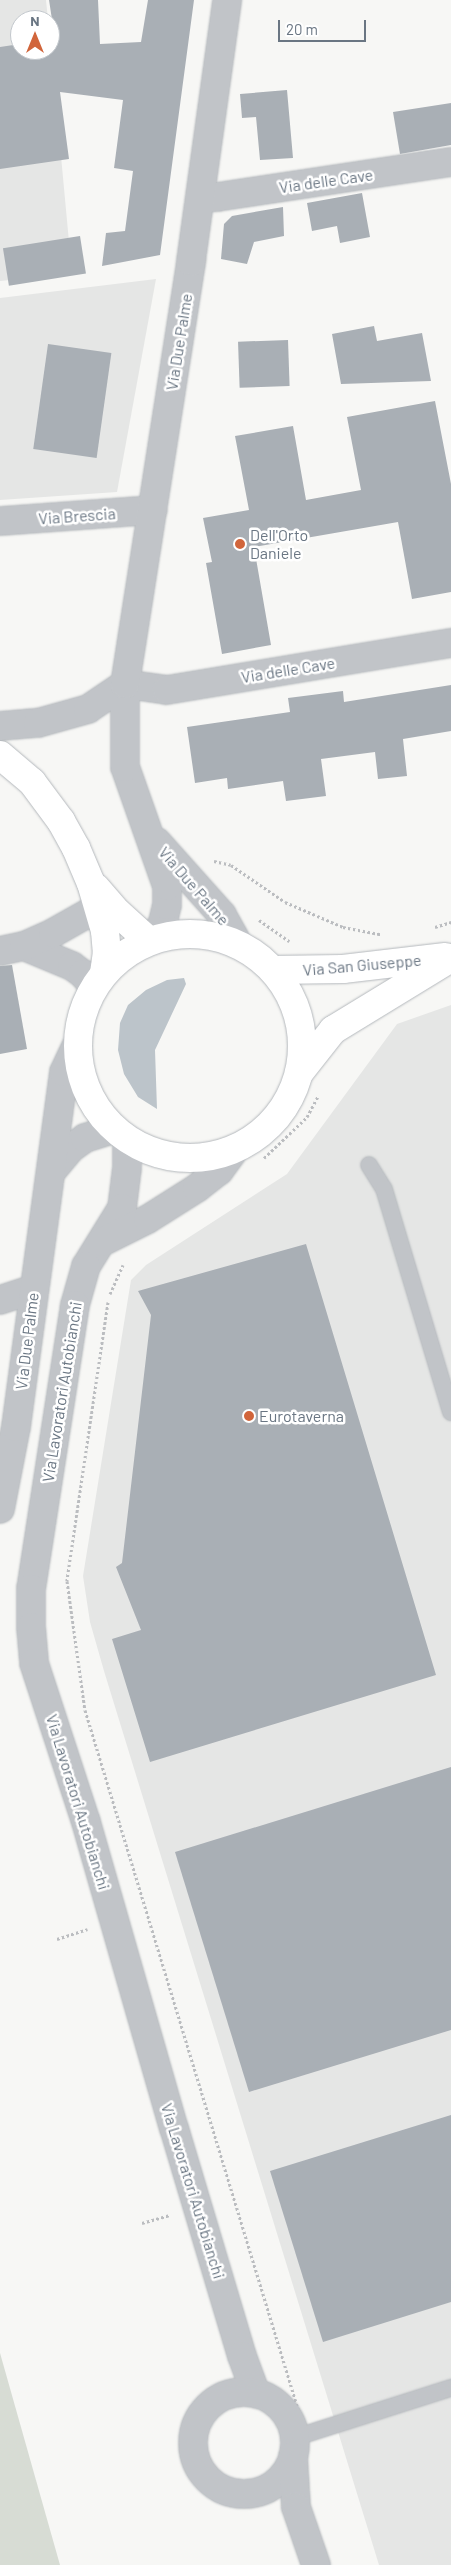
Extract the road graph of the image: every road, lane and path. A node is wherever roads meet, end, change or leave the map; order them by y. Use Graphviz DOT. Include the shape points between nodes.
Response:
graph roads {
  1 [pos="227,0"];
  2 [pos="451,162"];
  3 [pos="200,198"];
  4 [pos="153,510"];
  5 [pos="0,521"];
  6 [pos="451,643"];
  7 [pos="125,684"];
  8 [pos="0,726"];
  9 [pos="0,755"];
  10 [pos="146,830"];
  11 [pos="207,860"];
  12 [pos="95,895"];
  13 [pos="255,918"];
  14 [pos="451,922"];
  15 [pos="428,930"];
  16 [pos="384,935"];
  17 [pos="152,940"];
  18 [pos="238,944"];
  19 [pos="12,948"];
  20 [pos="451,957"];
  21 [pos="272,970"];
  22 [pos="315,970"];
  23 [pos="99,980"];
  24 [pos="77,1044"];
  25 [pos="299,1073"];
  26 [pos="319,1094"];
  27 [pos="120,1134"];
  28 [pos="234,1149"];
  29 [pos="261,1160"];
  30 [pos="369,1165"];
  31 [pos="51,1172"];
  32 [pos="102,1242"];
  33 [pos="123,1264"];
  34 [pos="33,1289"];
  35 [pos="0,1300"];
  36 [pos="451,1412"];
  37 [pos="0,1508"];
  38 [pos="242,2356"];
  39 [pos="451,2388"];
  40 [pos="256,2394"];
  41 [pos="222,2397"];
  42 [pos="298,2443"];
  43 [pos="276,2483"];
  44 [pos="296,2507"];
  45 [pos="316,2565"];
  1 -- 3 [label="street, Via Due Palme"];
  2 -- 3 [label="street, Via delle Cave"];
  3 -- 4 [label="street, Via Due Palme"];
  4 -- 5 [label="street, Via Brescia"];
  4 -- 7 [label="street, Via Due Palme"];
  6 -- 7 [label="street, Via delle Cave" via="167,690"];
  7 -- 8 [label="street" via="88,709 38,723"];
  7 -- 10 [label="street, Via Due Palme" via="125,767"];
  9 -- 12 [label="street" via="32,782 49,803 76,848"];
  10 -- 17 [label="street, Via Due Palme" via="168,886 168,905 163,922"];
  10 -- 18 [label="street, Via Due Palme" via="222,915"];
  11 -- 16 [label="path" via="232,865 285,902 343,927"];
  12 -- 17 [label="street"];
  12 -- 19 [label="street" via="70,925"];
  12 -- 23 [label="street" via="107,952"];
  13 -- 22 [label="path" via="291,943"];
  14 -- 15 [label="path"];
  17 -- 18 [label="street" via="181,934 217,937"];
  17 -- 23 [label="street" via="116,961"];
  18 -- 21 [label="street"];
  19 -- 23 [label="street" via="72,966"];
  20 -- 22 [label="street, Via San Giuseppe" via="343,970"];
  20 -- 25 [label="street, Via San Giuseppe" via="333,1030"];
  21 -- 22 [label="street, Via San Giuseppe"];
  21 -- 25 [label="street" via="286,988 296,1010 302,1039"];
  23 -- 24 [label="street" via="79,1025"];
  24 -- 27 [label="street" via="88,1095"];
  24 -- 31 [label="street, Via Due Palme" via="64,1072"];
  25 -- 28 [label="street" via="284,1106 270,1124"];
  26 -- 29 [label="path" via="307,1117"];
  27 -- 28 [label="street" via="153,1152 181,1158 201,1158"];
  27 -- 31 [label="street" via="85,1138 70,1149"];
  27 -- 32 [label="street, Via Lavoratori Autobianchi" via="128,1168 122,1208"];
  28 -- 32 [label="street, Via Lavoratori Autobianchi" via="219,1171 197,1188 148,1219"];
  30 -- 36 [label="lane" via="384,1189"];
  31 -- 34 [label="street, Via Due Palme"];
  32 -- 38 [label="street, Via Lavoratori Autobianchi" via="86,1266 71,1328 31,1589 34,1663 86,1822"];
  33 -- 42 [label="path" via="108,1299 66,1581 85,1710"];
  34 -- 35 [label="street"];
  34 -- 37 [label="street, Via Due Palme" via="16,1427"];
  38 -- 40 [label="street, Via Lavoratori Autobianchi"];
  38 -- 41 [label="street"];
  39 -- 42 [label="lane"];
  40 -- 41 [label="street" via="233,2393"];
  40 -- 42 [label="street" via="282,2410"];
  41 -- 43 [label="street" via="207,2408 197,2422 193,2447 201,2471 212,2484 244,2494"];
  42 -- 43 [label="street" via="289,2466"];
  42 -- 44 [label="street"];
  43 -- 44 [label="street"];
  44 -- 45 [label="street"];
}
